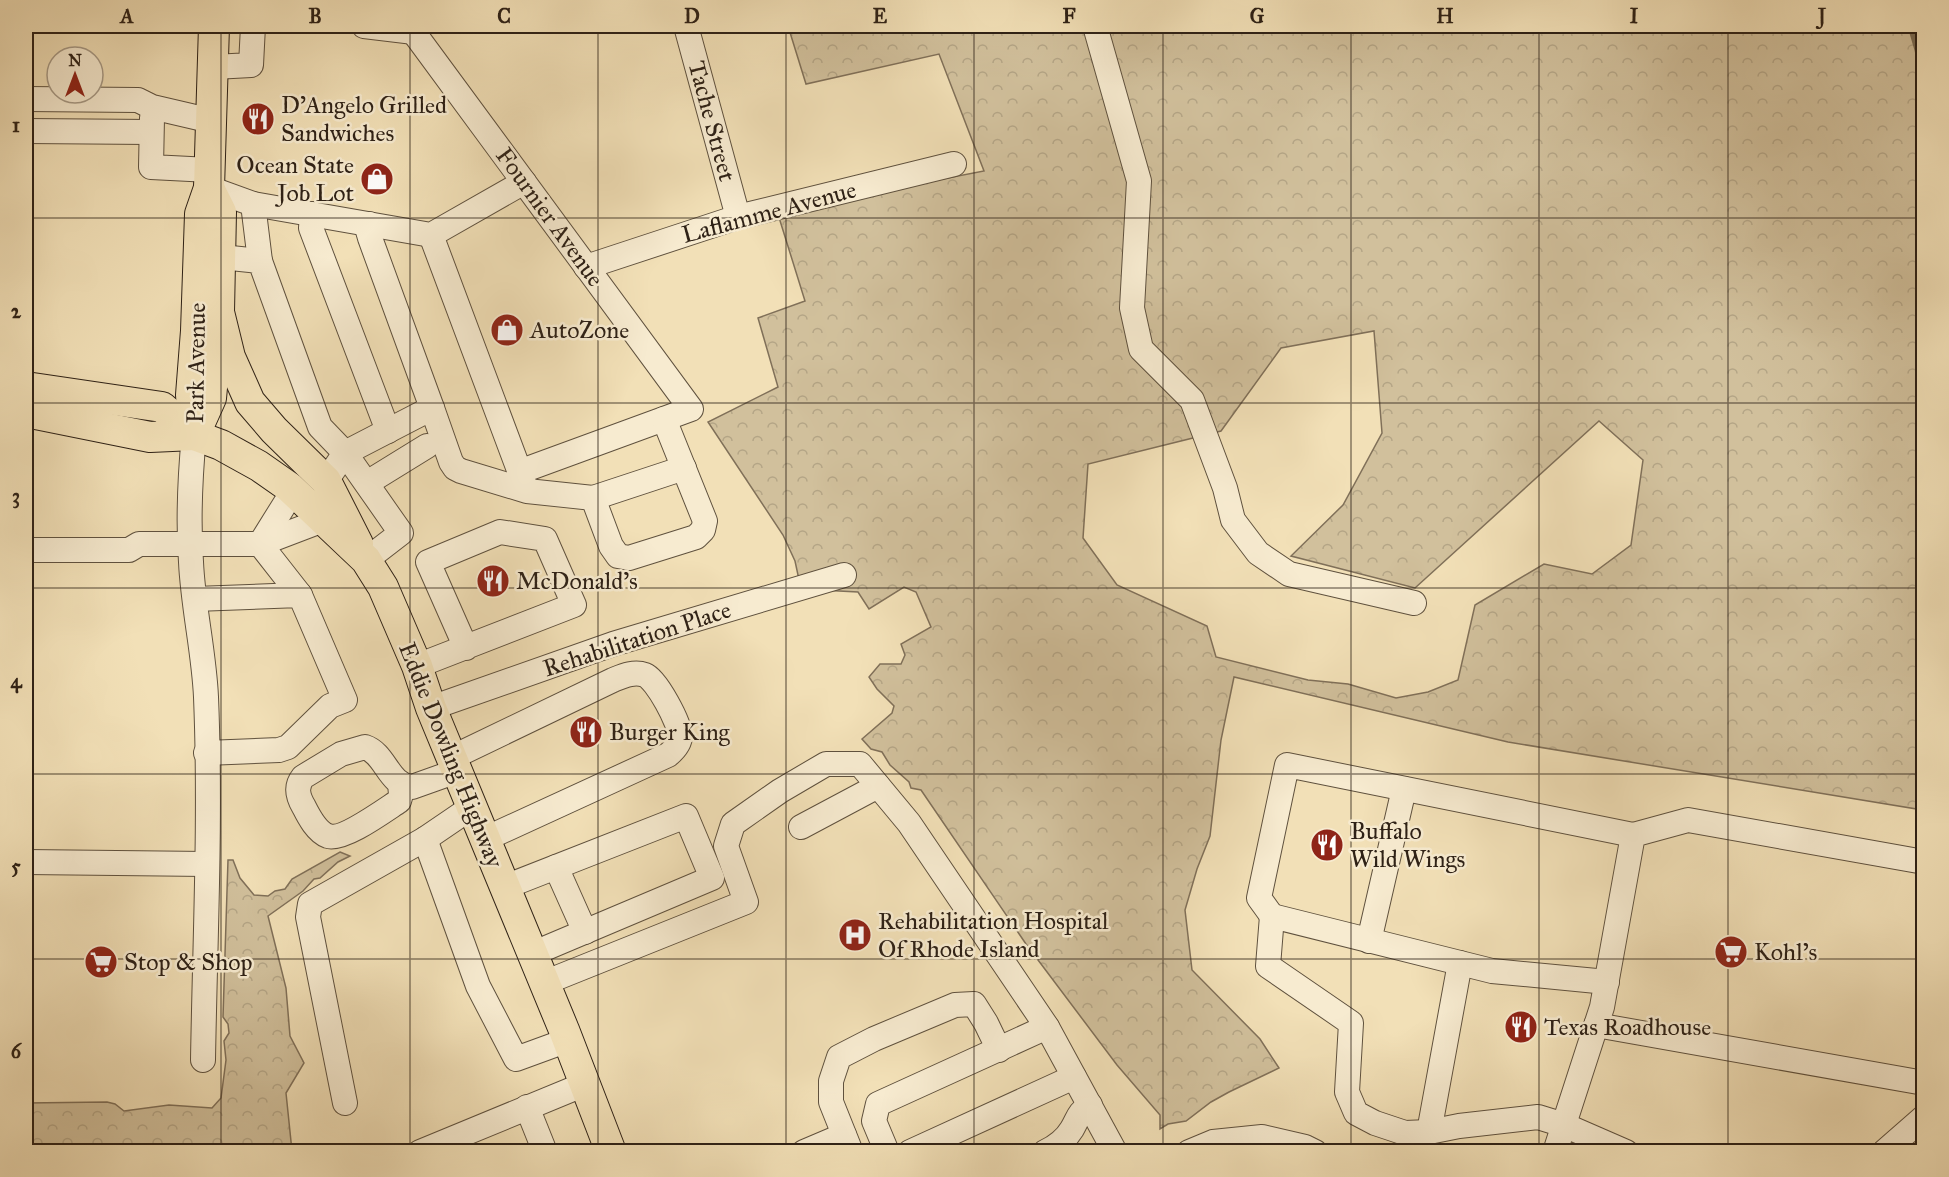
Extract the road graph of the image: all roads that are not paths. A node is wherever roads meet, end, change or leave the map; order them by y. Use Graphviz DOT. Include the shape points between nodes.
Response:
graph roads {
  1 [pos="214,26"];
  2 [pos="253,26"];
  3 [pos="364,26"];
  4 [pos="686,26"];
  5 [pos="1095,26"];
  6 [pos="412,29"];
  7 [pos="214,67"];
  8 [pos="26,99"];
  9 [pos="152,107"];
  10 [pos="213,122"];
  11 [pos="26,131"];
  12 [pos="151,132"];
  13 [pos="954,164"];
  14 [pos="210,179"];
  15 [pos="524,182"];
  16 [pos="253,204"];
  17 [pos="312,214"];
  18 [pos="738,218"];
  19 [pos="369,224"];
  20 [pos="431,235"];
  21 [pos="221,257"];
  22 [pos="260,261"];
  23 [pos="585,267"];
  24 [pos="219,312"];
  25 [pos="26,387"];
  26 [pos="432,408"];
  27 [pos="26,412"];
  28 [pos="664,419"];
  29 [pos="388,431"];
  30 [pos="194,435"];
  31 [pos="427,447"];
  32 [pos="345,453"];
  33 [pos="684,468"];
  34 [pos="326,481"];
  35 [pos="523,482"];
  36 [pos="367,483"];
  37 [pos="293,491"];
  38 [pos="593,498"];
  39 [pos="323,520"];
  40 [pos="401,533"];
  41 [pos="260,544"];
  42 [pos="190,549"];
  43 [pos="26,550"];
  44 [pos="366,560"];
  45 [pos="428,562"];
  46 [pos="844,574"];
  47 [pos="300,595"];
  48 [pos="195,599"];
  49 [pos="1414,603"];
  50 [pos="466,648"];
  51 [pos="417,666"];
  52 [pos="431,708"];
  53 [pos="207,753"];
  54 [pos="454,764"];
  55 [pos="400,784"];
  56 [pos="878,786"];
  57 [pos="1404,789"];
  58 [pos="472,807"];
  59 [pos="801,827"];
  60 [pos="1633,835"];
  61 [pos="426,839"];
  62 [pos="485,839"];
  63 [pos="26,862"];
  64 [pos="1923,862"];
  65 [pos="207,864"];
  66 [pos="556,867"];
  67 [pos="505,887"];
  68 [pos="1272,916"];
  69 [pos="585,932"];
  70 [pos="1369,940"];
  71 [pos="532,954"];
  72 [pos="1460,963"];
  73 [pos="1607,982"];
  74 [pos="544,983"];
  75 [pos="1596,1025"];
  76 [pos="1047,1027"];
  77 [pos="568,1040"];
  78 [pos="999,1050"];
  79 [pos="203,1060"];
  80 [pos="1074,1077"];
  81 [pos="1923,1083"];
  82 [pos="585,1084"];
  83 [pos="345,1103"];
  84 [pos="1090,1105"];
  85 [pos="527,1107"];
  86 [pos="1923,1118"];
  87 [pos="1564,1125"];
  88 [pos="1429,1132"];
  89 [pos="848,1143"];
  90 [pos="603,1149"];
  91 [pos="420,1152"];
  92 [pos="545,1152"];
  93 [pos="804,1152"];
  94 [pos="887,1152"];
  95 [pos="910,1152"];
  96 [pos="1045,1152"];
  97 [pos="1115,1152"];
  98 [pos="1189,1152"];
  99 [pos="1315,1152"];
  100 [pos="1555,1152"];
  101 [pos="1626,1152"];
  102 [pos="1884,1152"];
  1 -- 7 [label="main road, Park Avenue"];
  2 -- 7 [label="street" via="251,65"];
  3 -- 6 [label="street"];
  4 -- 18 [label="street, Tache Street"];
  5 -- 49 [label="street" via="1138,181 1132,308 1142,349 1192,400 1226,488 1233,520 1258,553 1289,574"];
  6 -- 15 [label="street, Fournier Avenue"];
  7 -- 10 [label="main road, Park Avenue"];
  8 -- 9 [label="street" via="138,100"];
  9 -- 10 [label="street"];
  9 -- 12 [label="street"];
  10 -- 14 [label="main road, Park Avenue"];
  11 -- 12 [label="street"];
  12 -- 14 [label="street" via="151,167"];
  13 -- 18 [label="street, Laflamme Avenue"];
  14 -- 16 [label="street"];
  14 -- 21 [label="main road, Park Avenue" via="221,212"];
  14 -- 30 [label="main road, Park Avenue" via="200,214 190,394"];
  15 -- 20 [label="street"];
  15 -- 23 [label="street, Fournier Avenue"];
  16 -- 17 [label="street"];
  16 -- 22 [label="street"];
  17 -- 19 [label="street"];
  17 -- 29 [label="street" via="311,228"];
  18 -- 23 [label="street, Laflamme Avenue"];
  19 -- 20 [label="street"];
  19 -- 26 [label="street" via="370,238"];
  20 -- 35 [label="street"];
  21 -- 22 [label="street"];
  21 -- 24 [label="main road, Park Avenue"];
  22 -- 32 [label="street" via="320,427"];
  23 -- 28 [label="street, Fournier Avenue" via="691,409"];
  24 -- 30 [label="main road, Park Avenue" via="211,398"];
  24 -- 34 [label="main road" via="230,357 250,402"];
  25 -- 30 [label="main road" via="162,407"];
  26 -- 29 [label="street"];
  26 -- 35 [label="street" via="455,468"];
  27 -- 30 [label="main road" via="150,437"];
  28 -- 33 [label="street"];
  28 -- 35 [label="street"];
  29 -- 32 [label="street"];
  30 -- 37 [label="main road, Eddie Dowling Highway" via="259,466"];
  30 -- 42 [label="street" via="189,487"];
  31 -- 36 [label="street"];
  32 -- 34 [label="street"];
  32 -- 36 [label="street"];
  33 -- 38 [label="street"];
  33 -- 38 [label="street" via="705,521 704,530 696,537 629,558 618,556"];
  34 -- 44 [label="main road"];
  35 -- 38 [label="street"];
  36 -- 40 [label="street"];
  37 -- 39 [label="main road, Eddie Dowling Highway"];
  37 -- 41 [label="street"];
  39 -- 41 [label="street"];
  39 -- 44 [label="main road, Eddie Dowling Highway"];
  40 -- 44 [label="street"];
  40 -- 45 [label="street"];
  41 -- 42 [label="street"];
  41 -- 47 [label="street"];
  42 -- 43 [label="street" via="139,544 129,550"];
  42 -- 48 [label="street"];
  44 -- 51 [label="main road, Eddie Dowling Highway" via="383,587"];
  45 -- 50 [label="street"];
  45 -- 50 [label="street" via="500,532 545,539 574,605"];
  46 -- 52 [label="street, Rehabilitation Place" via="613,644"];
  47 -- 48 [label="street"];
  47 -- 53 [label="street" via="345,700 330,706 288,747"];
  48 -- 53 [label="street" via="206,695"];
  50 -- 51 [label="street"];
  51 -- 52 [label="main road, Eddie Dowling Highway"];
  52 -- 54 [label="main road, Eddie Dowling Highway"];
  53 -- 65 [label="street"];
  54 -- 55 [label="street" via="412,787"];
  54 -- 58 [label="main road, Eddie Dowling Highway"];
  54 -- 62 [label="street" via="520,724 635,673 647,675 655,683 678,725 680,737 668,755"];
  56 -- 59 [label="street"];
  56 -- 74 [label="street" via="860,764 826,764 780,791 733,824 726,846 746,902"];
  56 -- 76 [label="street" via="909,823"];
  57 -- 60 [label="street"];
  57 -- 68 [label="street" via="1287,765 1259,898"];
  57 -- 70 [label="street"];
  58 -- 61 [label="street"];
  58 -- 62 [label="main road, Eddie Dowling Highway"];
  60 -- 64 [label="street" via="1688,820"];
  60 -- 73 [label="street"];
  61 -- 77 [label="street" via="478,986 516,1059"];
  61 -- 83 [label="street" via="310,904 308,917"];
  62 -- 67 [label="main road, Eddie Dowling Highway"];
  63 -- 65 [label="street"];
  65 -- 79 [label="street"];
  66 -- 67 [label="street"];
  66 -- 69 [label="street"];
  66 -- 69 [label="street" via="686,816 712,878"];
  67 -- 71 [label="main road, Eddie Dowling Highway"];
  68 -- 70 [label="street"];
  68 -- 88 [label="street" via="1268,966 1351,1023 1347,1092 1356,1113 1405,1133"];
  69 -- 71 [label="street"];
  70 -- 72 [label="street"];
  71 -- 74 [label="main road, Eddie Dowling Highway"];
  72 -- 73 [label="street" via="1492,971"];
  72 -- 88 [label="street"];
  73 -- 75 [label="street"];
  74 -- 77 [label="main road, Eddie Dowling Highway"];
  75 -- 81 [label="street"];
  75 -- 87 [label="street"];
  76 -- 78 [label="street"];
  76 -- 80 [label="street"];
  77 -- 82 [label="main road, Eddie Dowling Highway"];
  78 -- 89 [label="street" via="974,1004 955,1005 839,1057 831,1081 831,1102"];
  78 -- 94 [label="street" via="878,1104 874,1121"];
  80 -- 84 [label="street"];
  80 -- 95 [label="street"];
  82 -- 85 [label="street"];
  82 -- 90 [label="main road, Eddie Dowling Highway"];
  84 -- 96 [label="street" via="1081,1111 1071,1131"];
  84 -- 97 [label="street"];
  85 -- 91 [label="street"];
  85 -- 92 [label="street"];
  86 -- 102 [label="street"];
  87 -- 88 [label="street" via="1538,1117"];
  87 -- 100 [label="street"];
  87 -- 101 [label="street"];
  89 -- 93 [label="street"];
  98 -- 99 [label="street" via="1213,1142 1262,1137"];
}
